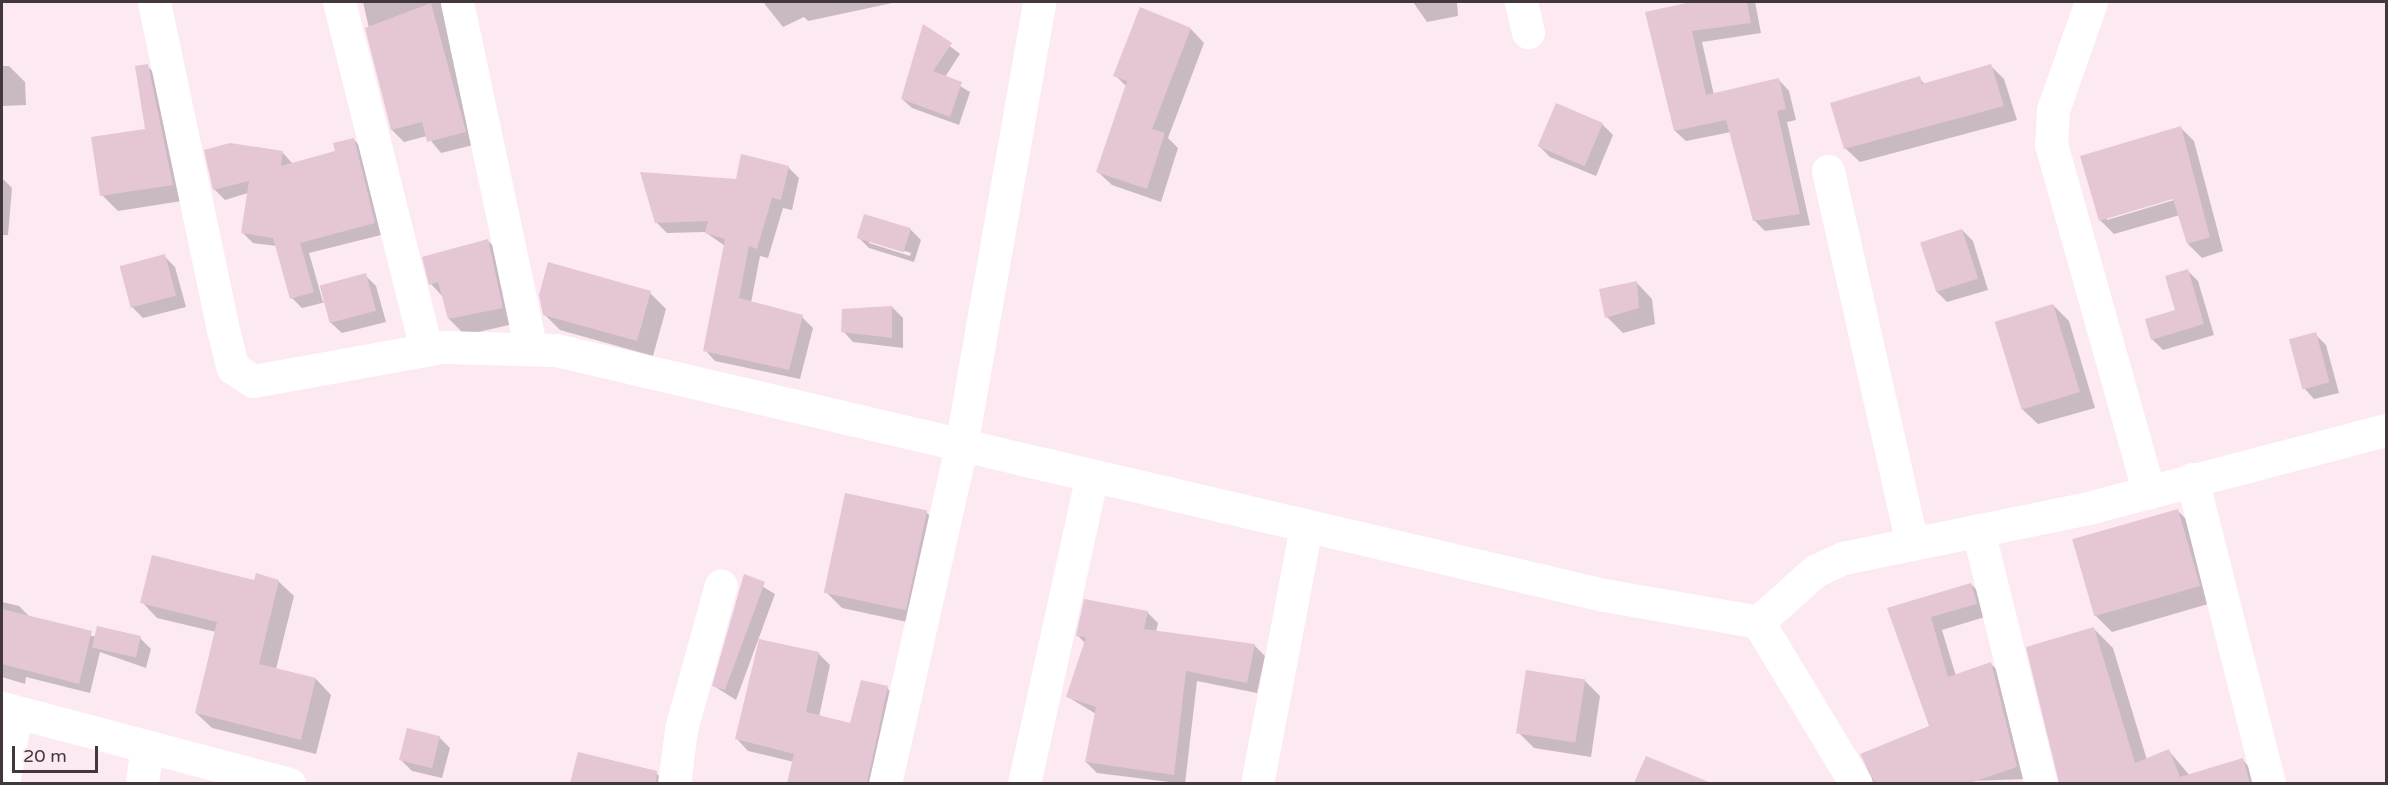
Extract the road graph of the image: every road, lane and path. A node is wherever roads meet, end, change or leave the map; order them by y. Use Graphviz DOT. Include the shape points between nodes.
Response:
graph roads {
  1 [pos="154,2"];
  2 [pos="339,2"];
  3 [pos="457,2"];
  4 [pos="1039,2"];
  5 [pos="2091,2"];
  6 [pos="1828,171"];
  7 [pos="426,349"];
  8 [pos="531,349"];
  9 [pos="2386,430"];
  10 [pos="961,446"];
  11 [pos="1092,477"];
  12 [pos="2192,479"];
  13 [pos="2149,492"];
  14 [pos="1306,526"];
  15 [pos="1978,530"];
  16 [pos="1912,544"];
  17 [pos="721,585"];
  18 [pos="1758,622"];
  19 [pos="9,710"];
  20 [pos="146,749"];
  21 [pos="3,783"];
  22 [pos="142,783"];
  23 [pos="289,783"];
  24 [pos="674,783"];
  25 [pos="885,783"];
  26 [pos="1024,783"];
  27 [pos="1257,783"];
  28 [pos="1856,783"];
  29 [pos="2041,783"];
  30 [pos="2269,783"];
  1 -- 7 [label="street" via="233,368 253,381 278,380"];
  2 -- 7 [label="street"];
  3 -- 8 [label="street"];
  4 -- 10 [label="street"];
  5 -- 13 [label="street" via="2053,110 2051,144"];
  6 -- 16 [label="street"];
  7 -- 8 [label="street"];
  8 -- 10 [label="street" via="556,350"];
  9 -- 12 [label="street"];
  10 -- 11 [label="street"];
  10 -- 25 [label="street"];
  11 -- 14 [label="street"];
  11 -- 26 [label="street"];
  12 -- 13 [label="street"];
  12 -- 30 [label="street"];
  13 -- 15 [label="street"];
  14 -- 18 [label="street" via="1604,595"];
  14 -- 27 [label="street"];
  15 -- 16 [label="street"];
  15 -- 29 [label="street"];
  16 -- 18 [label="street" via="1843,558 1815,572"];
  17 -- 24 [label="street" via="681,729"];
  18 -- 28 [label="street"];
  19 -- 20 [label="street"];
  19 -- 21 [label="street"];
  20 -- 22 [label="street"];
  20 -- 23 [label="street"];
}
